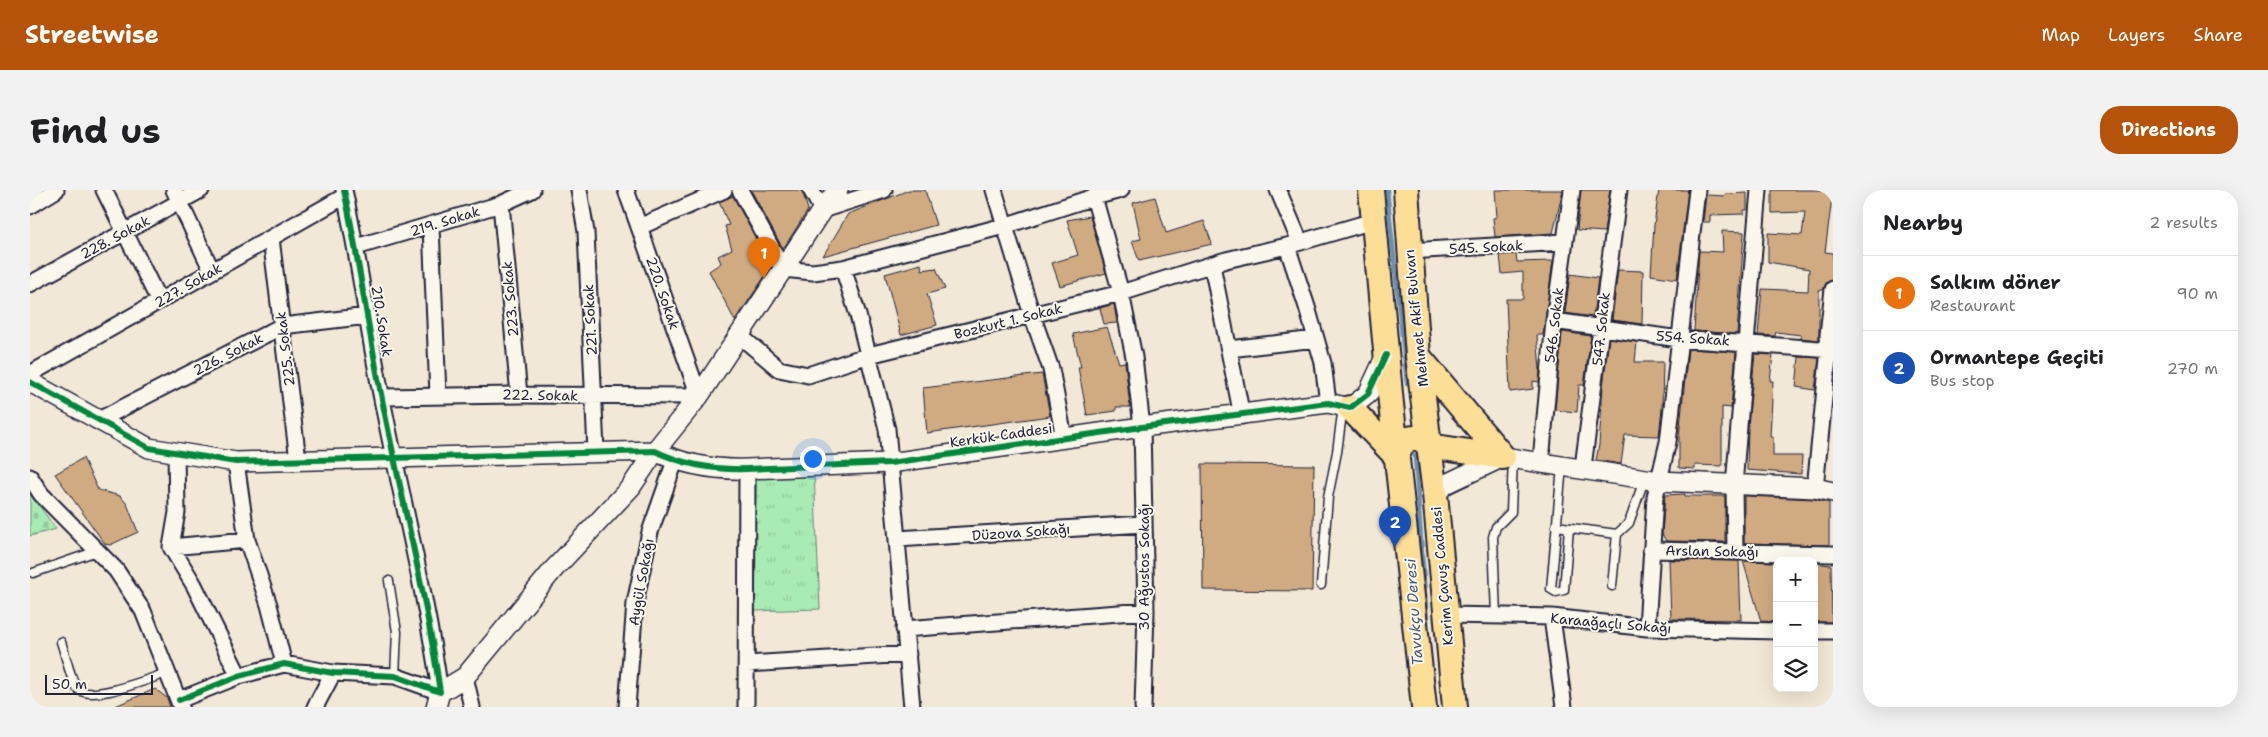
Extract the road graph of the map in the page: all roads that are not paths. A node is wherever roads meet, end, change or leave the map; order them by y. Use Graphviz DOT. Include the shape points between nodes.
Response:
graph roads {
  1 [pos="56,190"];
  2 [pos="104,190"];
  3 [pos="201,190"];
  4 [pos="532,190"];
  5 [pos="579,190"];
  6 [pos="626,190"];
  7 [pos="724,190"];
  8 [pos="740,190"];
  9 [pos="811,190"];
  10 [pos="838,190"];
  11 [pos="884,190"];
  12 [pos="994,190"];
  13 [pos="1122,190"];
  14 [pos="1278,190"];
  15 [pos="1371,190"];
  16 [pos="1406,190"];
  17 [pos="1572,190"];
  18 [pos="1619,190"];
  19 [pos="1696,190"];
  20 [pos="1759,190"];
  21 [pos="345,193"];
  22 [pos="177,196"];
  23 [pos="1094,197"];
  24 [pos="501,204"];
  25 [pos="30,206"];
  26 [pos="822,210"];
  27 [pos="1373,221"];
  28 [pos="431,226"];
  29 [pos="1004,226"];
  30 [pos="639,227"];
  31 [pos="124,231"];
  32 [pos="271,238"];
  33 [pos="1564,242"];
  34 [pos="1293,244"];
  35 [pos="356,247"];
  36 [pos="1409,251"];
  37 [pos="1212,264"];
  38 [pos="843,268"];
  39 [pos="783,269"];
  40 [pos="212,271"];
  41 [pos="30,284"];
  42 [pos="1833,289"];
  43 [pos="1121,293"];
  44 [pos="159,301"];
  45 [pos="1032,315"];
  46 [pos="368,316"];
  47 [pos="1554,321"];
  48 [pos="282,326"];
  49 [pos="1601,329"];
  50 [pos="739,335"];
  51 [pos="1316,339"];
  52 [pos="1679,339"];
  53 [pos="1746,342"];
  54 [pos="1229,349"];
  55 [pos="1831,350"];
  56 [pos="869,355"];
  57 [pos="1386,355"];
  58 [pos="1418,356"];
  59 [pos="30,374"];
  60 [pos="30,382"];
  61 [pos="519,394"];
  62 [pos="438,396"];
  63 [pos="594,396"];
  64 [pos="699,396"];
  65 [pos="382,397"];
  66 [pos="1424,400"];
  67 [pos="1391,404"];
  68 [pos="1340,406"];
  69 [pos="1242,416"];
  70 [pos="97,421"];
  71 [pos="1142,427"];
  72 [pos="1064,438"];
  73 [pos="1429,446"];
  74 [pos="176,452"];
  75 [pos="596,452"];
  76 [pos="655,452"];
  77 [pos="394,456"];
  78 [pos="1396,456"];
  79 [pos="1508,458"];
  80 [pos="298,460"];
  81 [pos="675,461"];
  82 [pos="1541,461"];
  83 [pos="236,462"];
  84 [pos="890,463"];
  85 [pos="1562,464"];
  86 [pos="1583,468"];
  87 [pos="747,469"];
  88 [pos="30,477"];
  89 [pos="1652,479"];
  90 [pos="1734,486"];
  91 [pos="1824,490"];
  92 [pos="1435,494"];
  93 [pos="1144,524"];
  94 [pos="1556,526"];
  95 [pos="1569,528"];
  96 [pos="1617,534"];
  97 [pos="897,539"];
  98 [pos="247,540"];
  99 [pos="171,547"];
  100 [pos="1651,550"];
  101 [pos="97,551"];
  102 [pos="1735,552"];
  103 [pos="1833,554"];
  104 [pos="33,572"];
  105 [pos="389,581"];
  106 [pos="1321,585"];
  107 [pos="1612,586"];
  108 [pos="1146,611"];
  109 [pos="1446,615"];
  110 [pos="1496,616"];
  111 [pos="1552,617"];
  112 [pos="904,628"];
  113 [pos="1647,628"];
  114 [pos="1773,631"];
  115 [pos="1818,631"];
  116 [pos="1833,631"];
  117 [pos="61,642"];
  118 [pos="908,654"];
  119 [pos="284,664"];
  120 [pos="747,664"];
  121 [pos="167,673"];
  122 [pos="333,673"];
  123 [pos="239,676"];
  124 [pos="395,676"];
  125 [pos="465,677"];
  126 [pos="438,700"];
  127 [pos="180,703"];
  128 [pos="315,707"];
  129 [pos="472,707"];
  130 [pos="627,707"];
  131 [pos="746,707"];
  132 [pos="912,707"];
  133 [pos="1144,707"];
  134 [pos="1424,707"];
  135 [pos="1455,707"];
  136 [pos="1564,707"];
  1 -- 25 [label="street"];
  2 -- 31 [label="street"];
  3 -- 22 [label="street, 228. Sokak"];
  4 -- 24 [label="street, 219. Sokak"];
  5 -- 63 [label="street, 221. Sokak" via="586,232"];
  6 -- 30 [label="street, 220. Sokak"];
  7 -- 30 [label="street"];
  8 -- 39 [label="street"];
  9 -- 26 [label="street"];
  10 -- 26 [label="street"];
  11 -- 26 [label="street"];
  12 -- 29 [label="street"];
  13 -- 23 [label="street"];
  14 -- 34 [label="street"];
  15 -- 27 [label="main road"];
  16 -- 36 [label="main road, Mehmet Akif Bulvarı"];
  17 -- 33 [label="street, 546. Sokak"];
  18 -- 49 [label="street, 547. Sokak"];
  19 -- 52 [label="street"];
  20 -- 53 [label="street"];
  21 -- 32 [label="street, 227. Sokak"];
  21 -- 35 [label="street, 210. Sokak"];
  22 -- 31 [label="street, 228. Sokak"];
  22 -- 40 [label="street"];
  23 -- 29 [label="street"];
  23 -- 43 [label="street, 30 Ağustos Sokağı"];
  24 -- 28 [label="street, 219. Sokak"];
  24 -- 61 [label="street, 223. Sokak"];
  26 -- 39 [label="street"];
  27 -- 34 [label="street, Bozkurt 1. Sokak"];
  27 -- 57 [label="main road"];
  28 -- 35 [label="street, 219. Sokak"];
  28 -- 62 [label="street"];
  29 -- 38 [label="street"];
  29 -- 45 [label="street"];
  30 -- 64 [label="street, 220. Sokak"];
  31 -- 41 [label="street, 228. Sokak"];
  31 -- 44 [label="street"];
  32 -- 40 [label="street, 227. Sokak"];
  32 -- 48 [label="street, 225. Sokak"];
  33 -- 36 [label="street, 545. Sokak"];
  33 -- 47 [label="street, 546. Sokak"];
  34 -- 37 [label="street, Bozkurt 1. Sokak"];
  34 -- 51 [label="street"];
  35 -- 46 [label="street, 210. Sokak"];
  36 -- 58 [label="main road, Mehmet Akif Bulvarı"];
  37 -- 43 [label="street, Bozkurt 1. Sokak"];
  37 -- 54 [label="street"];
  38 -- 39 [label="street" via="813,272"];
  38 -- 56 [label="street"];
  39 -- 50 [label="street"];
  40 -- 44 [label="street, 227. Sokak"];
  42 -- 55 [label="street" via="1828,335"];
  43 -- 45 [label="street, Bozkurt 1. Sokak"];
  43 -- 71 [label="street, 30 Ağustos Sokağı" via="1134,357"];
  44 -- 59 [label="street, 227. Sokak"];
  45 -- 56 [label="street, Bozkurt 1. Sokak"];
  45 -- 72 [label="street" via="1051,369"];
  46 -- 48 [label="street, 226. Sokak"];
  46 -- 65 [label="street, 210. Sokak"];
  47 -- 49 [label="street, 554. Sokak"];
  47 -- 82 [label="street, 546. Sokak"];
  48 -- 70 [label="street, 226. Sokak"];
  48 -- 80 [label="street, 225. Sokak"];
  49 -- 52 [label="street, 554. Sokak"];
  49 -- 86 [label="street, 547. Sokak"];
  50 -- 56 [label="street, Bozkurt 1. Sokak" via="778,369 808,375"];
  50 -- 64 [label="street"];
  51 -- 54 [label="street"];
  51 -- 68 [label="street"];
  52 -- 53 [label="street, 554. Sokak"];
  52 -- 89 [label="street" via="1668,442"];
  53 -- 55 [label="street, 554. Sokak"];
  53 -- 90 [label="street"];
  54 -- 69 [label="street"];
  55 -- 91 [label="street"];
  56 -- 84 [label="street" via="888,429"];
  57 -- 67 [label="main road"];
  57 -- 68 [label="street" via="1368,394"];
  58 -- 66 [label="main road, Mehmet Akif Bulvarı"];
  58 -- 79 [label="main road"];
  60 -- 70 [label="street"];
  61 -- 62 [label="street, 222. Sokak"];
  61 -- 63 [label="street, 222. Sokak"];
  62 -- 65 [label="street, 222. Sokak"];
  63 -- 64 [label="street, 222. Sokak"];
  63 -- 75 [label="street, 221. Sokak"];
  64 -- 76 [label="street"];
  65 -- 77 [label="street, 210. Sokak"];
  66 -- 67 [label="main road" via="1412,407"];
  66 -- 73 [label="main road, Mehmet Akif Bulvarı"];
  67 -- 68 [label="main road"];
  67 -- 78 [label="main road"];
  68 -- 69 [label="street, Kerkük Caddesi"];
  68 -- 78 [label="main road"];
  68 -- 106 [label="lane"];
  69 -- 71 [label="street, Kerkük Caddesi"];
  70 -- 74 [label="street" via="149,448"];
  71 -- 72 [label="street, Kerkük Caddesi"];
  71 -- 93 [label="street, 30 Ağustos Sokağı"];
  72 -- 84 [label="street, Kerkük Caddesi"];
  73 -- 78 [label="main road" via="1423,439 1408,439"];
  73 -- 79 [label="main road"];
  73 -- 92 [label="main road, Kerim Çavuş Caddesi"];
  74 -- 83 [label="street"];
  74 -- 99 [label="street" via="177,512"];
  75 -- 76 [label="street"];
  75 -- 77 [label="street"];
  76 -- 81 [label="street, Kerkük Caddesi"];
  76 -- 125 [label="street" via="631,487 553,570"];
  77 -- 80 [label="street"];
  77 -- 126 [label="street, 210. Sokak" via="430,624"];
  78 -- 134 [label="main road"];
  79 -- 82 [label="street"];
  79 -- 92 [label="street" via="1446,484"];
  79 -- 110 [label="lane" via="1512,512 1496,527 1493,537"];
  80 -- 83 [label="street"];
  81 -- 87 [label="street, Kerkük Caddesi" via="728,470"];
  81 -- 130 [label="street, Aygül Sokağı" via="650,532 635,603"];
  82 -- 85 [label="street"];
  83 -- 98 [label="street"];
  84 -- 87 [label="street, Kerkük Caddesi"];
  84 -- 97 [label="street"];
  85 -- 86 [label="street"];
  85 -- 94 [label="lane"];
  86 -- 89 [label="street"];
  87 -- 120 [label="street"];
  88 -- 101 [label="street" via="42,494"];
  89 -- 90 [label="street"];
  89 -- 96 [label="lane" via="1629,522"];
  89 -- 100 [label="street" via="1655,497"];
  90 -- 91 [label="street"];
  90 -- 102 [label="street"];
  92 -- 109 [label="main road, Kerim Çavuş Caddesi"];
  93 -- 97 [label="street, Düzova Sokağı"];
  93 -- 108 [label="street, 30 Ağustos Sokağı"];
  94 -- 95 [label="lane"];
  94 -- 95 [label="lane" via="1551,589 1556,592 1564,590"];
  95 -- 96 [label="lane"];
  96 -- 107 [label="lane"];
  97 -- 112 [label="street"];
  98 -- 99 [label="street"];
  98 -- 119 [label="street"];
  99 -- 123 [label="street"];
  100 -- 102 [label="street, Arslan Sokağı"];
  100 -- 113 [label="street"];
  101 -- 104 [label="lane"];
  101 -- 121 [label="street" via="116,570 143,611"];
  102 -- 103 [label="street, Arslan Sokağı"];
  105 -- 124 [label="lane" via="397,632"];
  108 -- 112 [label="street"];
  108 -- 133 [label="street, 30 Ağustos Sokağı"];
  109 -- 110 [label="street, Karaağaçlı Sokağı"];
  109 -- 135 [label="main road, Kerim Çavuş Caddesi"];
  110 -- 111 [label="street, Karaağaçlı Sokağı"];
  111 -- 113 [label="street, Karaağaçlı Sokağı"];
  111 -- 136 [label="street"];
  112 -- 118 [label="street"];
  113 -- 114 [label="street, Karaağaçlı Sokağı"];
  115 -- 116 [label="street"];
  117 -- 121 [label="lane" via="76,688 85,693 98,694"];
  118 -- 120 [label="street"];
  118 -- 132 [label="street"];
  119 -- 122 [label="street"];
  119 -- 123 [label="street"];
  120 -- 131 [label="street"];
  121 -- 127 [label="street"];
  122 -- 124 [label="street"];
  122 -- 128 [label="street"];
  123 -- 127 [label="street"];
  124 -- 126 [label="street"];
  125 -- 126 [label="street"];
  125 -- 129 [label="street"];
}
